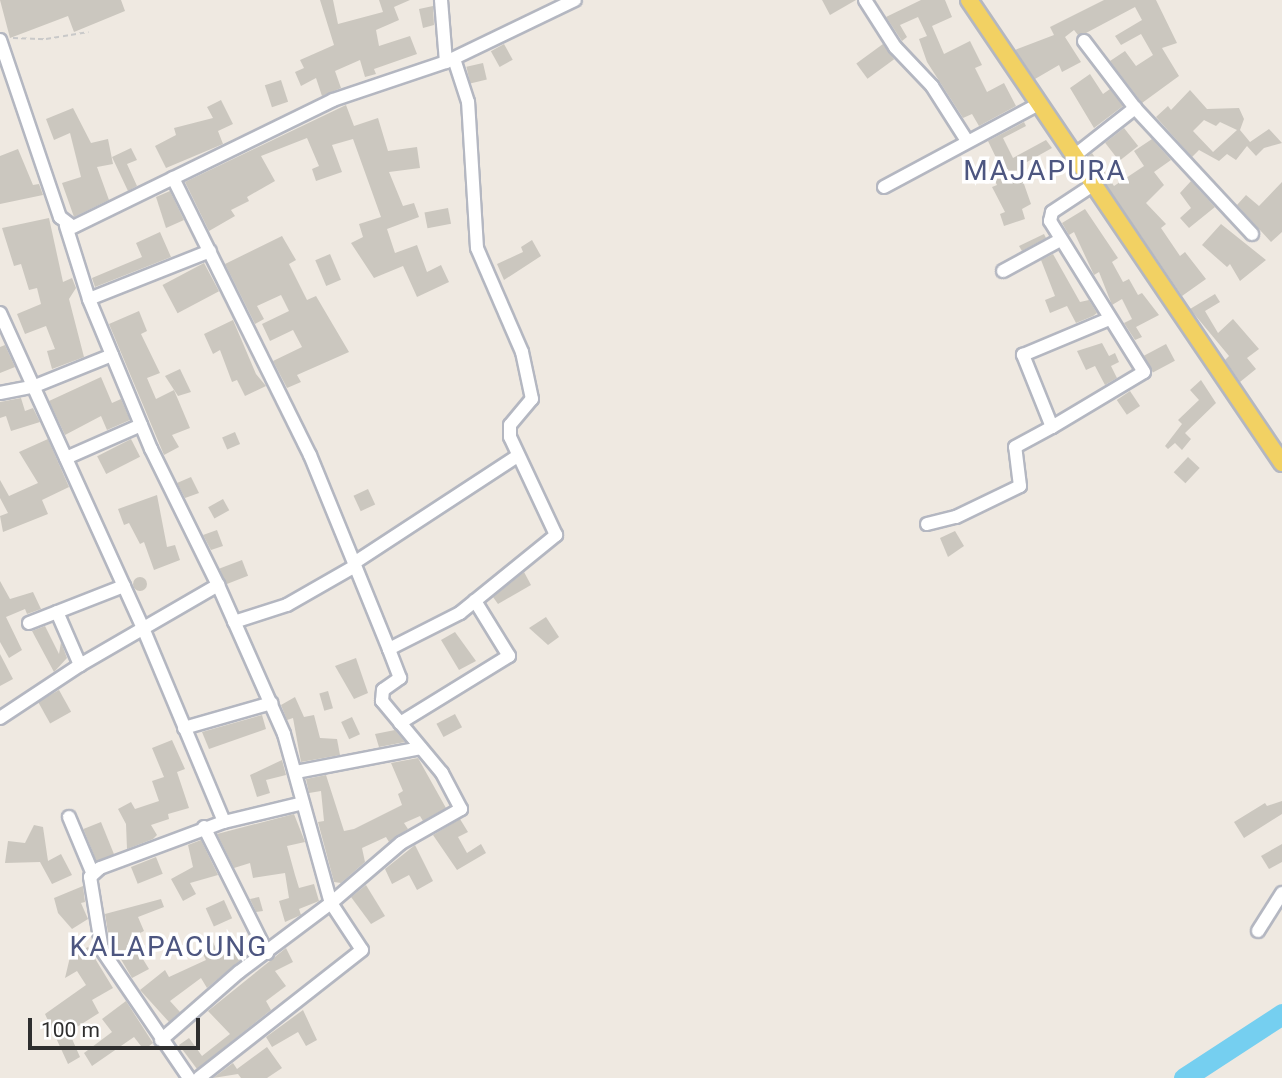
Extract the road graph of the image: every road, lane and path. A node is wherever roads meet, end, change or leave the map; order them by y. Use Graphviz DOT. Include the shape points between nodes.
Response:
graph roads {
  1 [pos="441,0"];
  2 [pos="575,0"];
  3 [pos="865,0"];
  4 [pos="969,0"];
  5 [pos="88,32"];
  6 [pos="5,39"];
  7 [pos="1084,41"];
  8 [pos="450,61"];
  9 [pos="1037,105"];
  10 [pos="1135,108"];
  11 [pos="967,141"];
  12 [pos="1074,156"];
  13 [pos="173,178"];
  14 [pos="1093,185"];
  15 [pos="884,187"];
  16 [pos="66,226"];
  17 [pos="1252,234"];
  18 [pos="1060,240"];
  19 [pos="210,251"];
  20 [pos="1003,271"];
  21 [pos="89,299"];
  22 [pos="0,313"];
  23 [pos="1109,319"];
  24 [pos="111,355"];
  25 [pos="35,386"];
  26 [pos="0,393"];
  27 [pos="141,425"];
  28 [pos="1052,427"];
  29 [pos="516,457"];
  30 [pos="66,458"];
  31 [pos="1282,463"];
  32 [pos="928,524"];
  33 [pos="354,564"];
  34 [pos="218,585"];
  35 [pos="124,586"];
  36 [pos="475,601"];
  37 [pos="57,612"];
  38 [pos="234,622"];
  39 [pos="29,623"];
  40 [pos="143,628"];
  41 [pos="389,649"];
  42 [pos="80,665"];
  43 [pos="272,703"];
  44 [pos="0,718"];
  45 [pos="400,723"];
  46 [pos="184,728"];
  47 [pos="421,748"];
  48 [pos="296,772"];
  49 [pos="303,803"];
  50 [pos="69,817"];
  51 [pos="223,822"];
  52 [pos="204,827"];
  53 [pos="92,872"];
  54 [pos="1282,892"];
  55 [pos="331,903"];
  56 [pos="1258,931"];
  57 [pos="267,953"];
  58 [pos="161,1041"];
  59 [pos="189,1078"];
  60 [pos="199,1078"];
  1 -- 8 [label="street"];
  2 -- 8 [label="street"];
  3 -- 11 [label="street" via="895,47 932,86"];
  4 -- 9 [label="main road"];
  5 -- 6 [label="path"];
  6 -- 16 [label="street"];
  7 -- 10 [label="street"];
  8 -- 13 [label="street" via="333,100"];
  8 -- 29 [label="street" via="468,102 477,248 522,352 533,399 510,425"];
  9 -- 11 [label="street"];
  9 -- 12 [label="main road"];
  10 -- 12 [label="street"];
  10 -- 17 [label="street"];
  11 -- 15 [label="street"];
  12 -- 14 [label="main road"];
  13 -- 16 [label="street" via="81,226"];
  13 -- 19 [label="street"];
  14 -- 18 [label="street" via="1052,212 1049,221"];
  14 -- 31 [label="main road"];
  16 -- 21 [label="street"];
  18 -- 20 [label="street"];
  18 -- 23 [label="street"];
  19 -- 21 [label="street"];
  19 -- 33 [label="street" via="310,455"];
  21 -- 24 [label="street"];
  22 -- 25 [label="street"];
  23 -- 28 [label="street" via="1144,372"];
  23 -- 28 [label="street" via="1023,355"];
  24 -- 25 [label="street"];
  24 -- 27 [label="street"];
  25 -- 26 [label="street"];
  25 -- 30 [label="street"];
  27 -- 30 [label="street"];
  27 -- 34 [label="street"];
  28 -- 32 [label="street" via="1015,447 1021,481 1018,488 957,517"];
  29 -- 33 [label="street"];
  29 -- 36 [label="street" via="556,535"];
  30 -- 35 [label="street"];
  33 -- 38 [label="street" via="286,604"];
  33 -- 41 [label="street"];
  34 -- 38 [label="street"];
  34 -- 40 [label="street"];
  35 -- 37 [label="street"];
  35 -- 40 [label="street"];
  36 -- 41 [label="street"];
  36 -- 45 [label="street" via="509,656"];
  37 -- 39 [label="street"];
  37 -- 42 [label="street"];
  38 -- 43 [label="street"];
  40 -- 42 [label="street"];
  40 -- 46 [label="street"];
  41 -- 45 [label="street" via="400,678 381,697"];
  42 -- 44 [label="street"];
  43 -- 46 [label="street"];
  43 -- 48 [label="street"];
  45 -- 47 [label="street"];
  46 -- 51 [label="street"];
  47 -- 48 [label="street"];
  47 -- 55 [label="street" via="461,809 401,843"];
  48 -- 49 [label="street"];
  49 -- 51 [label="street"];
  49 -- 55 [label="street"];
  50 -- 53 [label="street"];
  51 -- 52 [label="street"];
  52 -- 53 [label="street"];
  52 -- 57 [label="street"];
  53 -- 58 [label="street" via="92,909 100,946"];
  54 -- 56 [label="street"];
  55 -- 57 [label="street"];
  55 -- 60 [label="street" via="362,950"];
  57 -- 58 [label="street"];
  58 -- 59 [label="street"];
}
